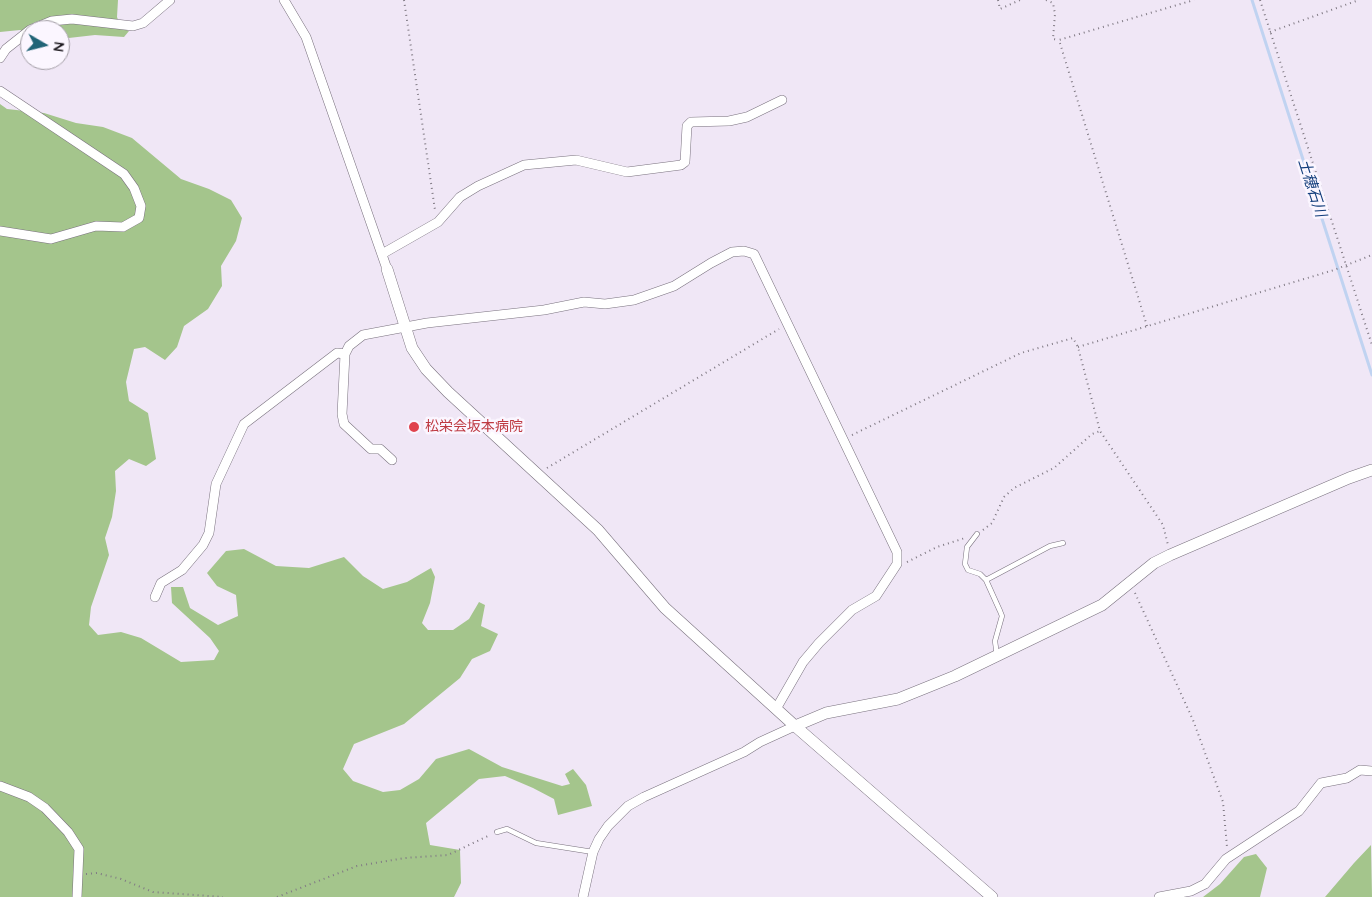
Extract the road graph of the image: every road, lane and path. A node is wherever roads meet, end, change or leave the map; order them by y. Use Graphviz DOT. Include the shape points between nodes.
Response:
graph roads {
  1 [pos="170,0"];
  2 [pos="284,0"];
  3 [pos="404,0"];
  4 [pos="998,0"];
  5 [pos="1020,0"];
  6 [pos="1046,0"];
  7 [pos="1194,0"];
  8 [pos="1260,0"];
  9 [pos="1360,0"];
  10 [pos="62,20"];
  11 [pos="1270,32"];
  12 [pos="20,38"];
  13 [pos="1059,40"];
  14 [pos="0,58"];
  15 [pos="0,91"];
  16 [pos="782,100"];
  17 [pos="438,222"];
  18 [pos="0,231"];
  19 [pos="382,254"];
  20 [pos="1372,256"];
  21 [pos="1346,264"];
  22 [pos="387,269"];
  23 [pos="787,324"];
  24 [pos="1147,326"];
  25 [pos="405,328"];
  26 [pos="1372,345"];
  27 [pos="1078,347"];
  28 [pos="345,354"];
  29 [pos="1100,430"];
  30 [pos="844,440"];
  31 [pos="392,460"];
  32 [pos="1372,470"];
  33 [pos="540,476"];
  34 [pos="977,534"];
  35 [pos="1063,543"];
  36 [pos="1170,555"];
  37 [pos="897,564"];
  38 [pos="986,580"];
  39 [pos="1128,585"];
  40 [pos="155,597"];
  41 [pos="998,657"];
  42 [pos="776,709"];
  43 [pos="795,726"];
  44 [pos="1372,771"];
  45 [pos="0,786"];
  46 [pos="497,832"];
  47 [pos="592,852"];
  48 [pos="1226,859"];
  49 [pos="79,876"];
  50 [pos="77,897"];
  51 [pos="223,897"];
  52 [pos="277,897"];
  53 [pos="583,897"];
  54 [pos="992,897"];
  55 [pos="1159,897"];
  1 -- 10 [label="street" via="143,23 133,26"];
  2 -- 19 [label="street" via="306,37"];
  3 -- 17 [label="path"];
  4 -- 5 [label="path" via="1000,9"];
  6 -- 13 [label="path" via="1053,3 1053,39"];
  7 -- 13 [label="path"];
  8 -- 11 [label="path"];
  9 -- 11 [label="path"];
  11 -- 21 [label="path"];
  12 -- 14 [label="street"];
  13 -- 24 [label="path"];
  15 -- 18 [label="street" via="124,174 141,206 139,218 123,227 96,226 51,239"];
  16 -- 17 [label="street" via="747,117 692,122 687,126 685,162 681,165 627,172 576,160 524,165 460,197"];
  17 -- 19 [label="street"];
  19 -- 22 [label="street"];
  20 -- 21 [label="path"];
  21 -- 24 [label="path"];
  21 -- 26 [label="path"];
  22 -- 25 [label="street"];
  23 -- 25 [label="street" via="754,254 744,251 732,252 674,286 634,300 604,304 584,302"];
  23 -- 30 [label="street"];
  23 -- 33 [label="path" via="545,468"];
  24 -- 27 [label="path"];
  25 -- 28 [label="street" via="364,334 349,346"];
  25 -- 33 [label="street" via="412,348 426,369"];
  27 -- 29 [label="path"];
  27 -- 30 [label="path" via="1073,338 1021,353"];
  28 -- 31 [label="street" via="344,424 371,449 380,449"];
  28 -- 40 [label="street" via="337,353 244,424 216,484 206,540 182,570 161,583"];
  29 -- 34 [label="path" via="1054,468 1014,488 1004,497 992,523"];
  29 -- 36 [label="path" via="1163,525"];
  30 -- 37 [label="street" via="897,552"];
  32 -- 36 [label="street"];
  33 -- 42 [label="street" via="598,530 665,608"];
  34 -- 37 [label="path"];
  34 -- 38 [label="lane" via="967,548 965,564 968,570"];
  35 -- 38 [label="lane" via="1050,546"];
  36 -- 39 [label="street" via="1154,563"];
  37 -- 42 [label="street" via="876,596 852,610 818,643"];
  38 -- 41 [label="lane" via="1002,616 995,641"];
  39 -- 41 [label="street" via="1102,605"];
  39 -- 48 [label="path" via="1134,591 1193,720 1223,802"];
  41 -- 43 [label="street" via="898,698 826,713"];
  42 -- 43 [label="street"];
  43 -- 47 [label="street" via="628,806 608,826"];
  43 -- 54 [label="street"];
  44 -- 48 [label="street" via="1360,770 1347,778 1321,783 1299,812"];
  45 -- 49 [label="street" via="45,808 68,832 79,849"];
  46 -- 47 [label="lane" via="507,829 536,843"];
  46 -- 52 [label="path" via="448,855 357,866"];
  47 -- 53 [label="street"];
  48 -- 55 [label="street" via="1205,884 1191,891"];
  49 -- 50 [label="street"];
  49 -- 51 [label="path" via="97,873 153,892"];
}
